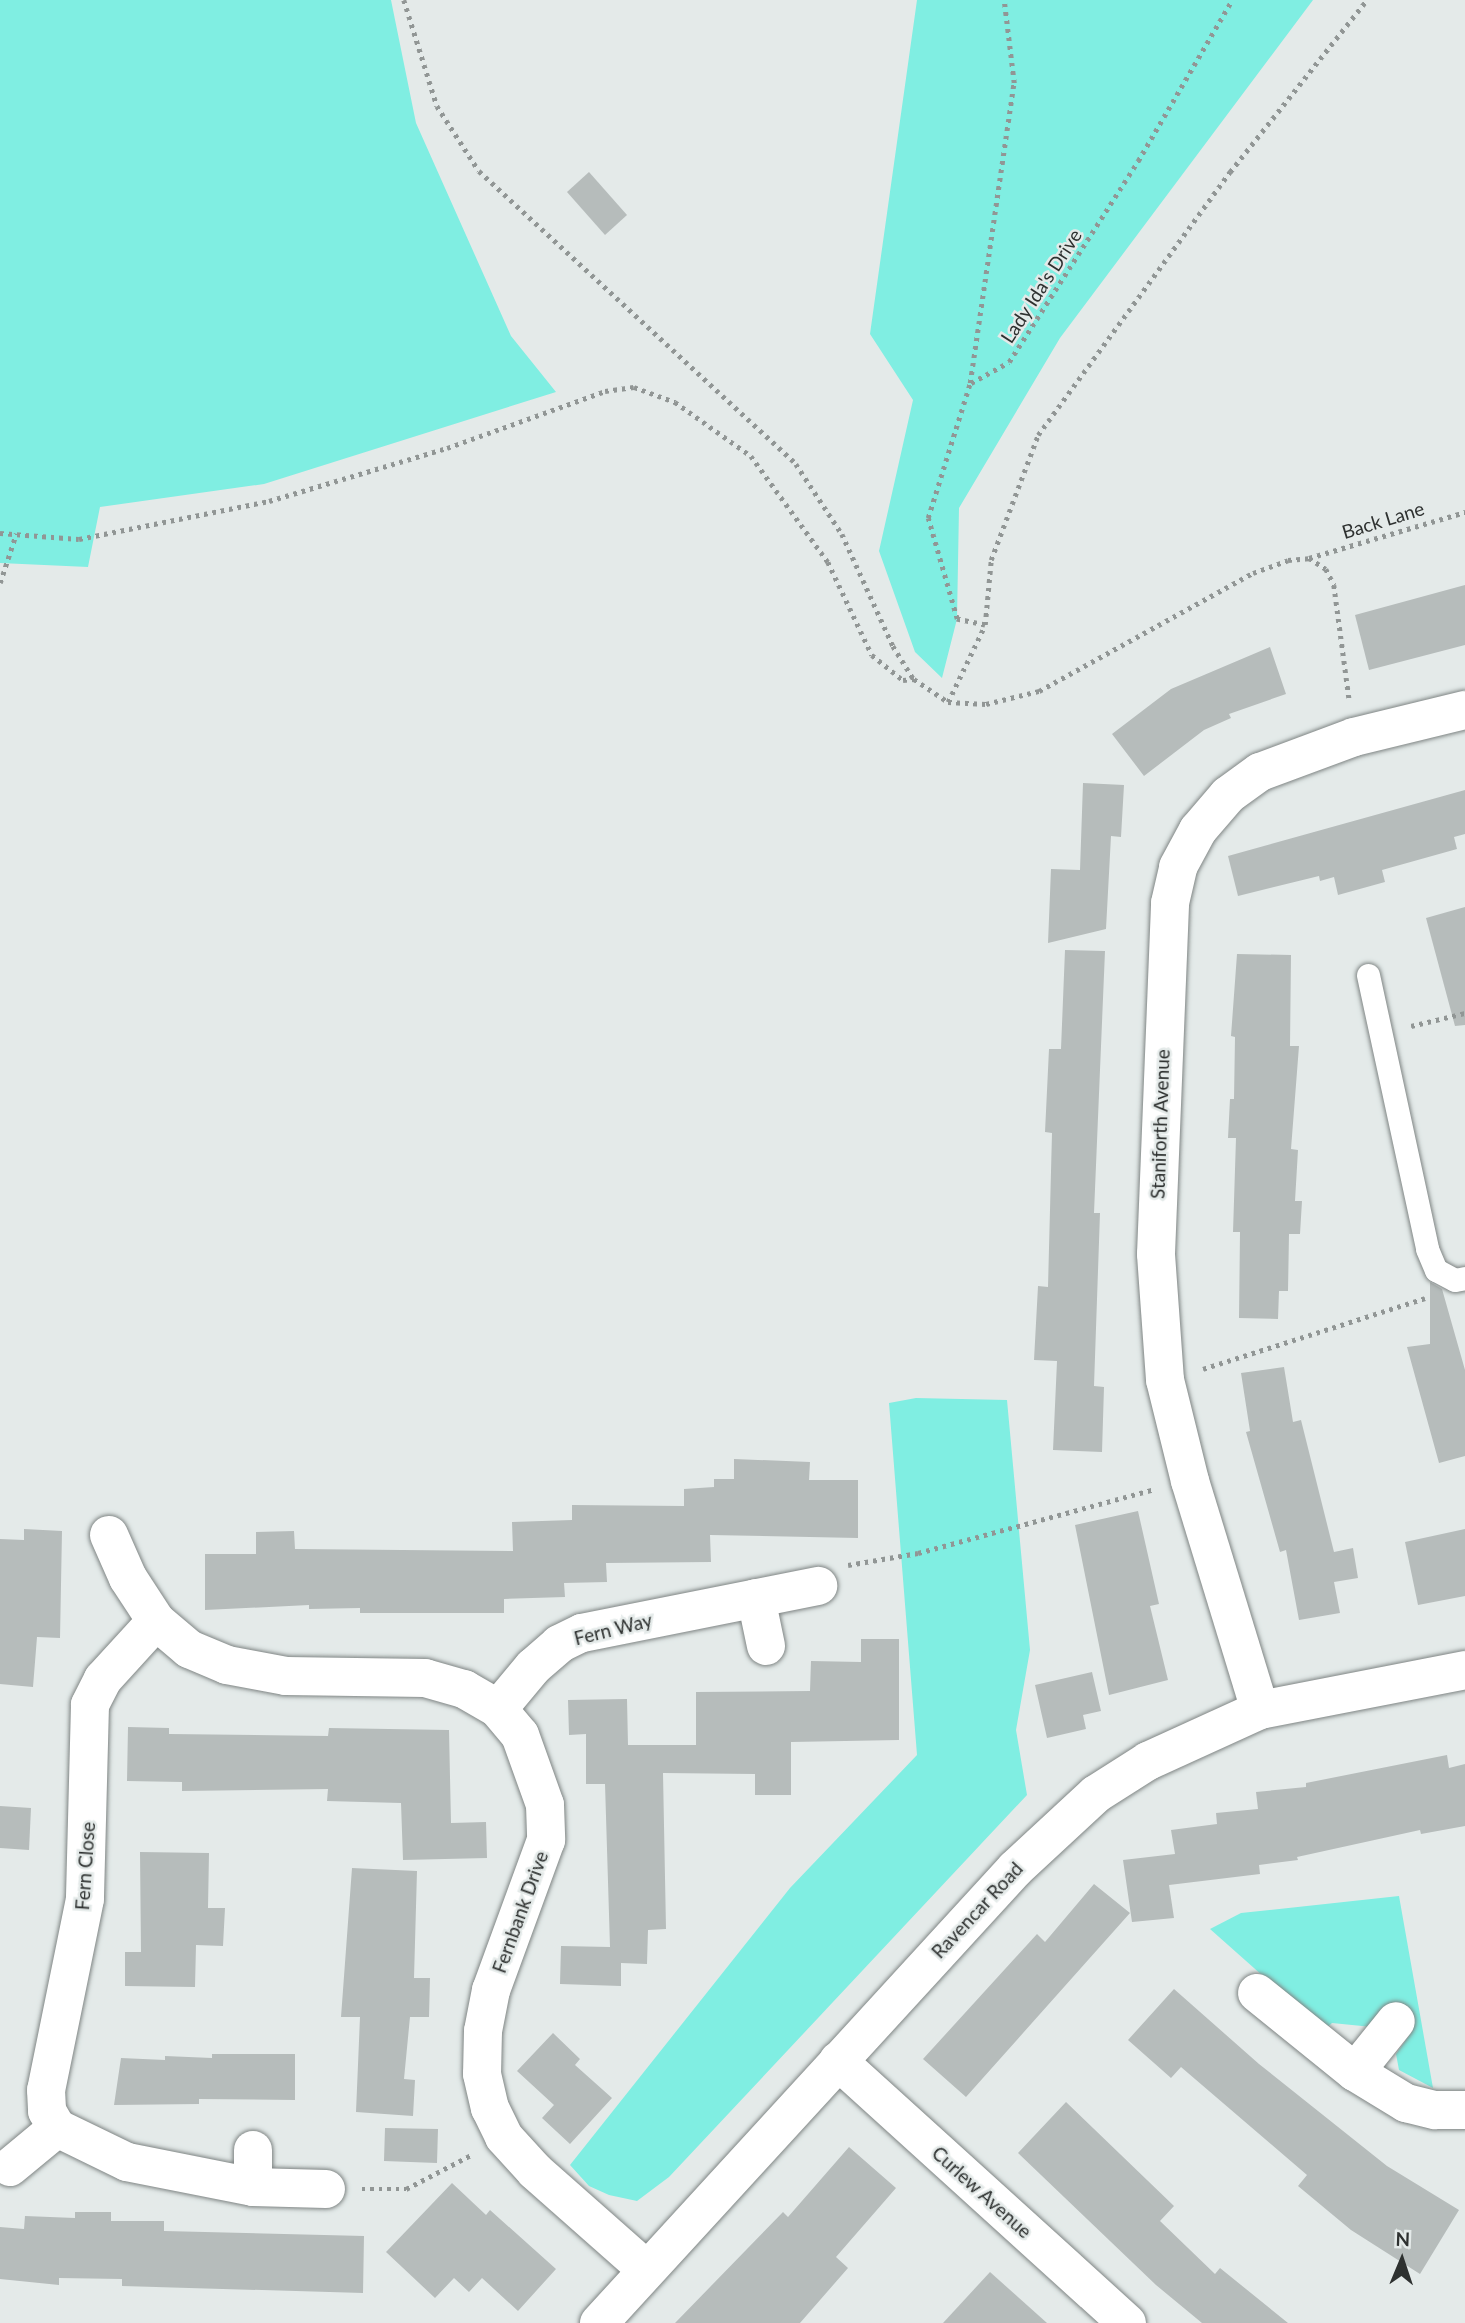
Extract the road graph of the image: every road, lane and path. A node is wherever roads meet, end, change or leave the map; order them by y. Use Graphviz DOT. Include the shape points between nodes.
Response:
graph roads {
  1 [pos="404,0"];
  2 [pos="1004,0"];
  3 [pos="1232,0"];
  4 [pos="1367,0"];
  5 [pos="970,383"];
  6 [pos="1465,512"];
  7 [pos="0,533"];
  8 [pos="16,534"];
  9 [pos="1310,558"];
  10 [pos="0,583"];
  11 [pos="985,625"];
  12 [pos="914,679"];
  13 [pos="948,702"];
  14 [pos="1465,710"];
  15 [pos="1354,737"];
  16 [pos="1368,975"];
  17 [pos="1465,1013"];
  18 [pos="1380,1034"];
  19 [pos="1460,1279"];
  20 [pos="1166,1380"];
  21 [pos="1190,1481"];
  22 [pos="109,1535"];
  23 [pos="818,1586"];
  24 [pos="756,1598"];
  25 [pos="156,1621"];
  26 [pos="766,1646"];
  27 [pos="1465,1670"];
  28 [pos="498,1709"];
  29 [pos="1260,1710"];
  30 [pos="1257,1993"];
  31 [pos="1396,2021"];
  32 [pos="838,2061"];
  33 [pos="1355,2072"];
  34 [pos="1465,2110"];
  35 [pos="57,2128"];
  36 [pos="505,2137"];
  37 [pos="10,2167"];
  38 [pos="326,2189"];
  39 [pos="647,2270"];
  40 [pos="1114,2319"];
  41 [pos="599,2323"];
  1 -- 12 [label="path" via="437,106 479,172 796,464 842,534"];
  2 -- 5 [label="path, Lady Ida's Drive" via="1014,83"];
  3 -- 5 [label="path, Lady Ida's Drive" via="1138,161 1009,362"];
  4 -- 11 [label="path" via="1230,172 1038,435 991,560"];
  5 -- 11 [label="path" via="928,518 957,619"];
  6 -- 9 [label="path, Back Lane"];
  7 -- 8 [label="path"];
  8 -- 10 [label="path"];
  8 -- 12 [label="path" via="79,539 269,501 447,448 605,391 634,387 675,402 751,456 828,562 872,655 903,680"];
  9 -- 13 [label="path, Back Lane" via="1288,560 1253,573 1039,691 986,704"];
  9 -- 15 [label="path" via="1325,569 1334,585"];
  11 -- 13 [label="path"];
  12 -- 13 [label="path"];
  14 -- 15 [label="street, Staniforth Avenue"];
  15 -- 20 [label="street, Staniforth Avenue" via="1260,772 1228,794 1198,830 1178,867 1167,932 1157,1230"];
  16 -- 18 [label="lane"];
  17 -- 18 [label="path"];
  18 -- 19 [label="lane" via="1427,1249 1436,1270"];
  19 -- 20 [label="path" via="1432,1295 1346,1325"];
  20 -- 21 [label="street, Staniforth Avenue"];
  21 -- 23 [label="path" via="918,1553 835,1567"];
  21 -- 29 [label="street, Staniforth Avenue"];
  22 -- 25 [label="street, Fernbank Drive" via="128,1578"];
  23 -- 24 [label="street, Fern Way"];
  24 -- 26 [label="street"];
  24 -- 28 [label="street, Fern Way" via="582,1633 559,1644 533,1667"];
  25 -- 28 [label="street, Fernbank Drive" via="189,1649 227,1665 286,1676 425,1678 464,1689"];
  25 -- 35 [label="street, Fern Close" via="103,1679 90,1705 86,1739 90,1845 85,1899 46,2090 47,2111"];
  27 -- 29 [label="street, Ravencar Road"];
  28 -- 36 [label="street, Fernbank Drive" via="520,1735 533,1766 545,1805 546,1840 491,1990 483,2031 482,2074 490,2108"];
  29 -- 32 [label="street, Ravencar Road" via="1148,1760 1096,1794 1015,1869"];
  30 -- 33 [label="street"];
  31 -- 33 [label="street"];
  32 -- 39 [label="street, Ravencar Road"];
  32 -- 40 [label="street, Curlew Avenue"];
  33 -- 34 [label="street" via="1406,2102 1435,2110"];
  35 -- 37 [label="street"];
  35 -- 38 [label="street" via="127,2162 253,2169"];
  36 -- 38 [label="path" via="406,2189"];
  36 -- 39 [label="street, Fernbank Drive" via="535,2171"];
  39 -- 41 [label="street, Ravencar Road"];
}
